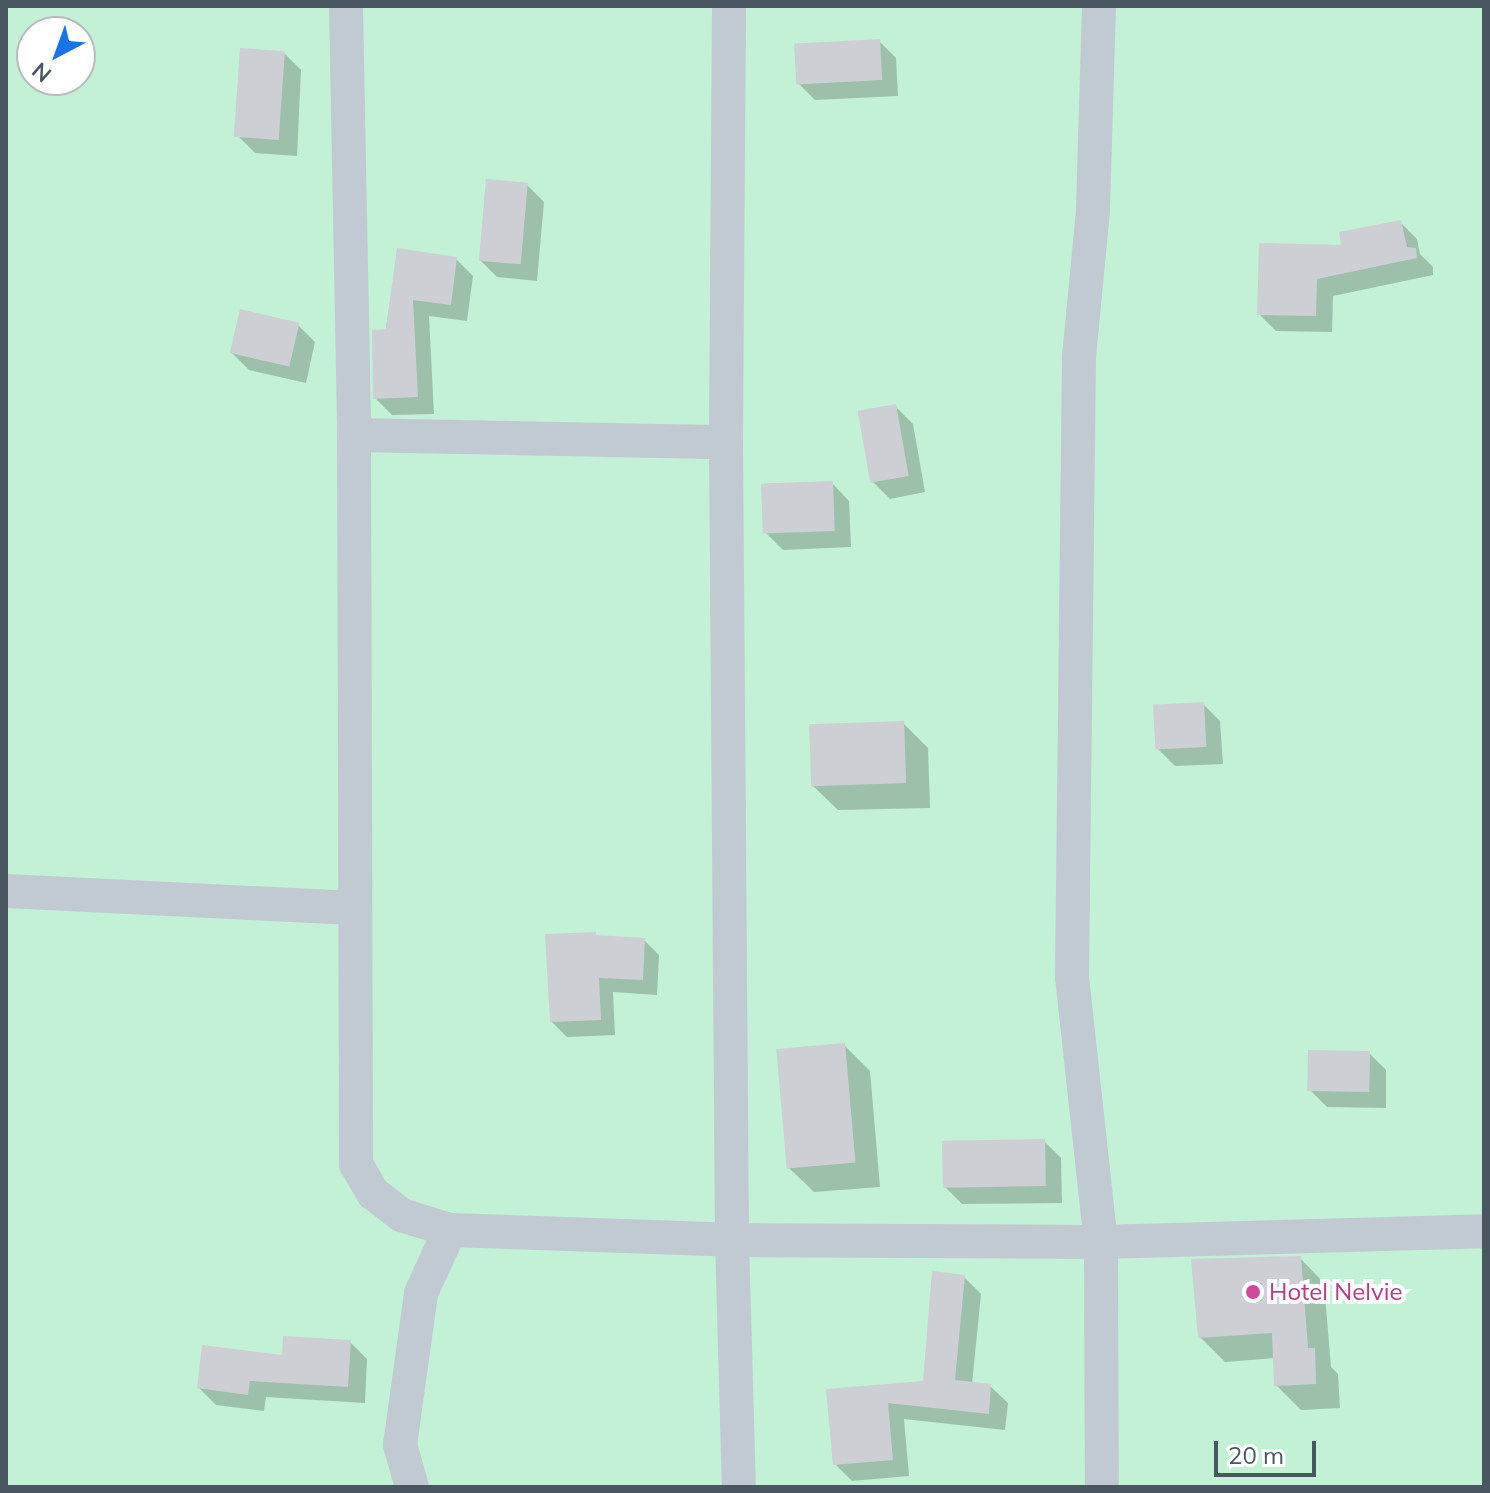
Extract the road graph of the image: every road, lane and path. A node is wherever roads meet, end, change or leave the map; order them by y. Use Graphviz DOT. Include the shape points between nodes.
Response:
graph roads {
  1 [pos="346,6"];
  2 [pos="729,6"];
  3 [pos="1099,6"];
  4 [pos="354,435"];
  5 [pos="726,442"];
  6 [pos="6,891"];
  7 [pos="355,908"];
  8 [pos="450,1230"];
  9 [pos="1484,1231"];
  10 [pos="732,1240"];
  11 [pos="1101,1242"];
  12 [pos="412,1487"];
  13 [pos="739,1487"];
  14 [pos="1102,1487"];
  1 -- 4 [label="street"];
  2 -- 5 [label="street"];
  3 -- 11 [label="street" via="1093,211 1079,357 1072,977"];
  4 -- 5 [label="street"];
  4 -- 7 [label="street"];
  5 -- 10 [label="street"];
  6 -- 7 [label="street"];
  7 -- 8 [label="street" via="356,1164 373,1193 401,1215"];
  8 -- 10 [label="street"];
  8 -- 12 [label="street" via="421,1293 400,1445"];
  9 -- 11 [label="street"];
  10 -- 11 [label="street"];
  10 -- 13 [label="street"];
  11 -- 14 [label="street"];
}
